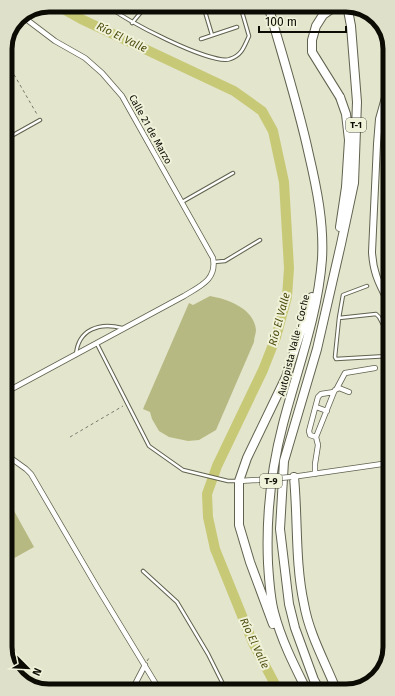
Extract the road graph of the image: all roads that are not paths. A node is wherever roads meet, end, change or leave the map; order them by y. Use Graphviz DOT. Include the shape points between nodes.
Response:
graph roads {
  1 [pos="115,12"];
  2 [pos="141,12"];
  3 [pos="205,12"];
  4 [pos="242,12"];
  5 [pos="270,12"];
  6 [pos="327,12"];
  7 [pos="348,12"];
  8 [pos="27,19"];
  9 [pos="132,23"];
  10 [pos="237,27"];
  11 [pos="212,35"];
  12 [pos="201,39"];
  13 [pos="383,105"];
  14 [pos="383,112"];
  15 [pos="379,119"];
  16 [pos="40,120"];
  17 [pos="12,136"];
  18 [pos="233,173"];
  19 [pos="182,202"];
  20 [pos="260,240"];
  21 [pos="342,244"];
  22 [pos="214,262"];
  23 [pos="320,274"];
  24 [pos="367,286"];
  25 [pos="383,286"];
  26 [pos="339,318"];
  27 [pos="383,323"];
  28 [pos="125,329"];
  29 [pos="97,344"];
  30 [pos="76,355"];
  31 [pos="383,356"];
  32 [pos="375,368"];
  33 [pos="12,389"];
  34 [pos="335,390"];
  35 [pos="349,392"];
  36 [pos="316,407"];
  37 [pos="327,411"];
  38 [pos="316,437"];
  39 [pos="12,459"];
  40 [pos="383,465"];
  41 [pos="315,474"];
  42 [pos="292,477"];
  43 [pos="239,481"];
  44 [pos="143,571"];
  45 [pos="145,665"];
  46 [pos="135,684"];
  47 [pos="156,684"];
  48 [pos="223,684"];
  49 [pos="302,684"];
  50 [pos="303,684"];
  51 [pos="316,684"];
  52 [pos="334,684"];
  1 -- 9 [label="lane"];
  2 -- 9 [label="lane"];
  3 -- 11 [label="lane"];
  4 -- 9 [label="lane" via="249,36 241,53 229,60 200,54"];
  5 -- 23 [label="highway, Autopista Valle - Coche / T-9" via="317,187 322,225"];
  6 -- 21 [label="highway, bridge" via="316,26 312,52 340,97 346,114 349,140 346,187 339,233"];
  7 -- 21 [label="highway, T-1" via="357,102 354,183"];
  8 -- 19 [label="street, Calle 21 de Marzo" via="85,58 122,96"];
  10 -- 11 [label="lane"];
  11 -- 12 [label="lane"];
  13 -- 15 [label="main road"];
  14 -- 15 [label="main road"];
  15 -- 25 [label="main road" via="372,265"];
  16 -- 17 [label="lane"];
  18 -- 19 [label="lane"];
  19 -- 22 [label="street, Calle 21 de Marzo"];
  20 -- 22 [label="lane" via="225,261"];
  21 -- 51 [label="highway, T-9" via="317,349 284,461 280,530 289,604 295,628"];
  22 -- 28 [label="street" via="213,274 207,281"];
  23 -- 43 [label="highway" via="286,377 247,458"];
  23 -- 50 [label="highway, Autopista Valle - Coche / T-9" via="312,316 272,469 267,533 269,578 274,611 284,643"];
  24 -- 26 [label="lane" via="343,295"];
  26 -- 27 [label="lane" via="376,314"];
  26 -- 31 [label="lane" via="334,356 336,359"];
  28 -- 29 [label="street"];
  28 -- 30 [label="lane" via="102,326 88,331 81,337"];
  29 -- 30 [label="street"];
  29 -- 43 [label="lane" via="149,446 184,470 228,481"];
  30 -- 33 [label="street"];
  32 -- 34 [label="street" via="346,372"];
  34 -- 35 [label="street"];
  34 -- 36 [label="street" via="320,395"];
  34 -- 37 [label="street"];
  36 -- 37 [label="street"];
  36 -- 38 [label="street" via="309,433"];
  37 -- 38 [label="street"];
  38 -- 41 [label="street" via="318,445 314,464"];
  39 -- 45 [label="street" via="31,474"];
  40 -- 41 [label="street"];
  41 -- 42 [label="street"];
  42 -- 43 [label="street, bridge"];
  42 -- 52 [label="highway" via="304,604"];
  43 -- 49 [label="highway, T-9" via="239,525 250,562 276,633"];
  44 -- 48 [label="lane" via="177,602"];
  45 -- 46 [label="street"];
  45 -- 47 [label="street"];
}
